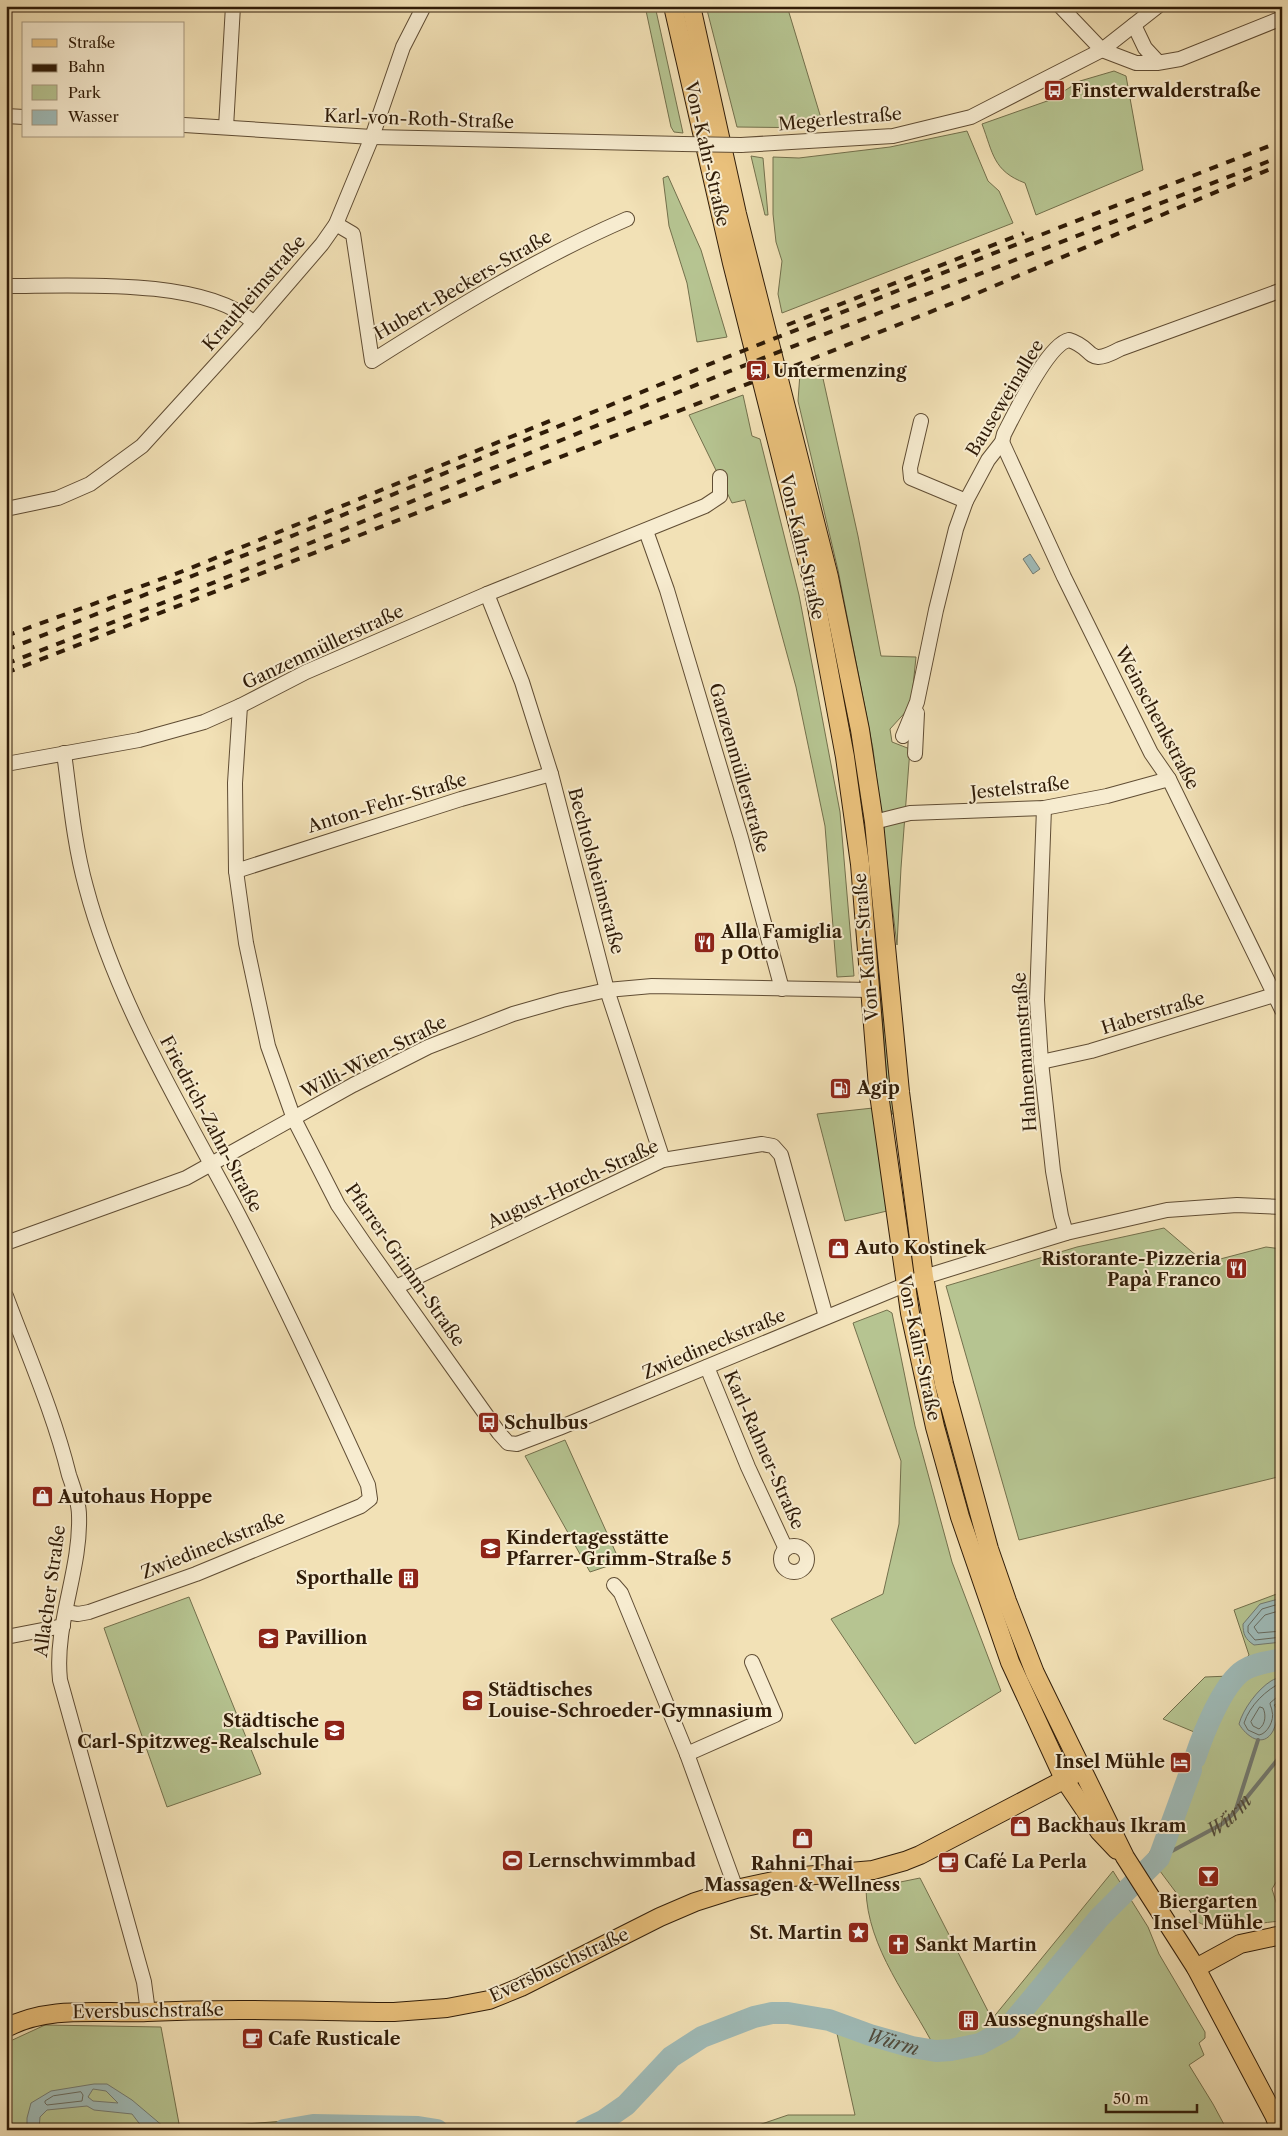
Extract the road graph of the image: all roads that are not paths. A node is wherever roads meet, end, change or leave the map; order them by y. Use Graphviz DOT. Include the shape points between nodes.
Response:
graph roads {
  1 [pos="233,6"];
  2 [pos="424,6"];
  3 [pos="673,6"];
  4 [pos="691,6"];
  5 [pos="1060,6"];
  6 [pos="1158,6"];
  7 [pos="1282,18"];
  8 [pos="1134,25"];
  9 [pos="1102,50"];
  10 [pos="1158,62"];
  11 [pos="6,116"];
  12 [pos="22,117"];
  13 [pos="185,125"];
  14 [pos="226,127"];
  15 [pos="372,137"];
  16 [pos="654,143"];
  17 [pos="627,220"];
  18 [pos="336,224"];
  19 [pos="6,286"];
  20 [pos="1282,290"];
  21 [pos="254,323"];
  22 [pos="921,421"];
  23 [pos="1002,442"];
  24 [pos="720,477"];
  25 [pos="966,501"];
  26 [pos="6,509"];
  27 [pos="646,531"];
  28 [pos="487,594"];
  29 [pos="917,702"];
  30 [pos="240,706"];
  31 [pos="903,736"];
  32 [pos="64,753"];
  33 [pos="915,754"];
  34 [pos="6,764"];
  35 [pos="551,774"];
  36 [pos="1169,778"];
  37 [pos="1044,808"];
  38 [pos="874,822"];
  39 [pos="236,871"];
  40 [pos="782,989"];
  41 [pos="607,990"];
  42 [pos="870,990"];
  43 [pos="1274,995"];
  44 [pos="1282,1010"];
  45 [pos="1041,1062"];
  46 [pos="294,1119"];
  47 [pos="663,1160"];
  48 [pos="212,1165"];
  49 [pos="1282,1207"];
  50 [pos="1066,1233"];
  51 [pos="6,1243"];
  52 [pos="924,1277"];
  53 [pos="905,1286"];
  54 [pos="396,1287"];
  55 [pos="6,1296"];
  56 [pos="826,1317"];
  57 [pos="707,1367"];
  58 [pos="517,1444"];
  59 [pos="370,1499"];
  60 [pos="786,1548"];
  61 [pos="614,1585"];
  62 [pos="66,1612"];
  63 [pos="63,1626"];
  64 [pos="6,1637"];
  65 [pos="752,1662"];
  66 [pos="687,1754"];
  67 [pos="1082,1770"];
  68 [pos="1064,1780"];
  69 [pos="1125,1857"];
  70 [pos="736,1888"];
  71 [pos="1282,1936"];
  72 [pos="1196,1968"];
  73 [pos="148,2012"];
  74 [pos="6,2028"];
  75 [pos="1280,2130"];
  1 -- 14 [label="street"];
  2 -- 15 [label="street, Krautheimstraße" via="403,47"];
  3 -- 42 [label="main road, Von-Kahr-Straße" via="732,263 812,580 845,757 860,864"];
  4 -- 38 [label="main road, Von-Kahr-Straße" via="738,214 829,577 860,730"];
  5 -- 9 [label="street"];
  6 -- 8 [label="street, Megerlestraße"];
  7 -- 10 [label="street" via="1180,59"];
  8 -- 9 [label="street, Megerlestraße"];
  8 -- 10 [label="street" via="1144,48"];
  9 -- 10 [label="street" via="1136,63"];
  9 -- 16 [label="street, Megerlestraße, bridge" via="971,117 894,136 741,145"];
  11 -- 12 [label="street"];
  13 -- 14 [label="street, Karl-von-Roth-Straße"];
  14 -- 15 [label="street, Karl-von-Roth-Straße"];
  15 -- 16 [label="street, Karl-von-Roth-Straße"];
  15 -- 18 [label="street, Krautheimstraße"];
  17 -- 18 [label="street, Hubert-Beckers-Straße" via="586,237 498,283 372,361 352,234"];
  18 -- 21 [label="street, Krautheimstraße"];
  19 -- 21 [label="street" via="159,289 191,294 243,313"];
  20 -- 23 [label="street, Bauseweinallee" via="1103,358 1091,356 1075,342 1063,341 1056,346 1030,386"];
  21 -- 26 [label="street, Krautheimstraße" via="148,439 119,465 90,484 58,498"];
  22 -- 25 [label="street" via="910,468 911,478"];
  23 -- 25 [label="street, Bauseweinallee" via="988,460"];
  23 -- 36 [label="street, Weinschenkstraße" via="1151,753"];
  24 -- 27 [label="street, Ganzenmüllerstraße" via="720,496 705,506"];
  25 -- 29 [label="street, Bauseweinallee" via="936,610"];
  27 -- 28 [label="street, Ganzenmüllerstraße"];
  27 -- 40 [label="street, Ganzenmüllerstraße" via="667,590 741,838"];
  28 -- 30 [label="street, Ganzenmüllerstraße" via="306,672"];
  28 -- 35 [label="street, Bechtolsheimstraße" via="522,682"];
  29 -- 31 [label="street, Bauseweinallee"];
  29 -- 33 [label="street, Bauseweinallee"];
  30 -- 32 [label="street, Ganzenmüllerstraße" via="204,722 162,734"];
  30 -- 39 [label="street, Pfarrer-Grimm-Straße"];
  32 -- 34 [label="street, Ganzenmüllerstraße"];
  32 -- 48 [label="street, Friedrich-Zahn-Straße" via="75,835 100,932 143,1036"];
  35 -- 39 [label="street, Anton-Fehr-Straße" via="460,799"];
  35 -- 41 [label="street, Bechtolsheimstraße"];
  36 -- 37 [label="street, Jestelstraße" via="1107,796"];
  36 -- 43 [label="street, Weinschenkstraße"];
  37 -- 38 [label="street, Jestelstraße" via="910,813"];
  37 -- 45 [label="street, Hahnemannstraße" via="1037,1000"];
  38 -- 52 [label="main road, Von-Kahr-Straße" via="900,1092"];
  39 -- 46 [label="street, Pfarrer-Grimm-Straße" via="246,943 268,1046"];
  40 -- 41 [label="street, Willi-Wien-Straße" via="652,986"];
  40 -- 42 [label="street, Willi-Wien-Straße"];
  41 -- 46 [label="street, Willi-Wien-Straße" via="513,1014 428,1047"];
  41 -- 47 [label="street, Bechtolsheimstraße"];
  42 -- 53 [label="main road, Von-Kahr-Straße" via="878,1087"];
  43 -- 44 [label="street, Weinschenkstraße"];
  43 -- 45 [label="street, Haberstraße" via="1091,1052"];
  45 -- 50 [label="street, Hahnemannstraße" via="1053,1170"];
  46 -- 48 [label="street, Willi-Wien-Straße"];
  46 -- 54 [label="street, Pfarrer-Grimm-Straße" via="338,1204"];
  47 -- 54 [label="street, August-Horch-Straße"];
  47 -- 56 [label="street, August-Horch-Straße" via="762,1144 774,1146 781,1155"];
  48 -- 51 [label="street, Willi-Wien-Straße" via="186,1178"];
  48 -- 59 [label="street, Friedrich-Zahn-Straße" via="326,1393 368,1485"];
  49 -- 50 [label="street, Zwiedineckstraße" via="1237,1205 1167,1210"];
  50 -- 52 [label="street, Zwiedineckstraße"];
  52 -- 53 [label="street, Zwiedineckstraße"];
  52 -- 67 [label="main road, Von-Kahr-Straße" via="944,1384 994,1565 1032,1666"];
  53 -- 56 [label="street, Zwiedineckstraße"];
  53 -- 68 [label="main road, Von-Kahr-Straße" via="935,1427 960,1517 1010,1662"];
  54 -- 58 [label="street, Pfarrer-Grimm-Straße" via="499,1433 508,1443"];
  55 -- 62 [label="street, Allacher Straße" via="65,1456 79,1513"];
  56 -- 57 [label="street, Zwiedineckstraße"];
  57 -- 58 [label="street, Zwiedineckstraße"];
  57 -- 60 [label="street, Karl-Rahner-Straße"];
  59 -- 62 [label="street, Zwiedineckstraße" via="361,1506 196,1574 90,1612"];
  61 -- 66 [label="street" via="626,1606"];
  62 -- 63 [label="street, Allacher Straße"];
  63 -- 64 [label="street"];
  63 -- 73 [label="street, Allacher Straße" via="58,1658 63,1695 144,1982"];
  65 -- 66 [label="street" via="775,1715"];
  66 -- 70 [label="street"];
  67 -- 68 [label="main road, Eversbuschstraße"];
  67 -- 69 [label="main road, Von-Kahr-Straße"];
  68 -- 69 [label="main road, Von-Kahr-Straße" via="1099,1831"];
  68 -- 70 [label="main road, Eversbuschstraße" via="905,1861 873,1870 792,1877"];
  69 -- 72 [label="main road, Von-Kahr-Straße"];
  70 -- 73 [label="main road, Eversbuschstraße" via="660,1916 521,1987 470,2005 394,2012 178,2009"];
  71 -- 72 [label="main road" via="1240,1944"];
  72 -- 75 [label="main road, Von-Kahr-Straße"];
  73 -- 74 [label="main road, Eversbuschstraße" via="44,2014"];
}
